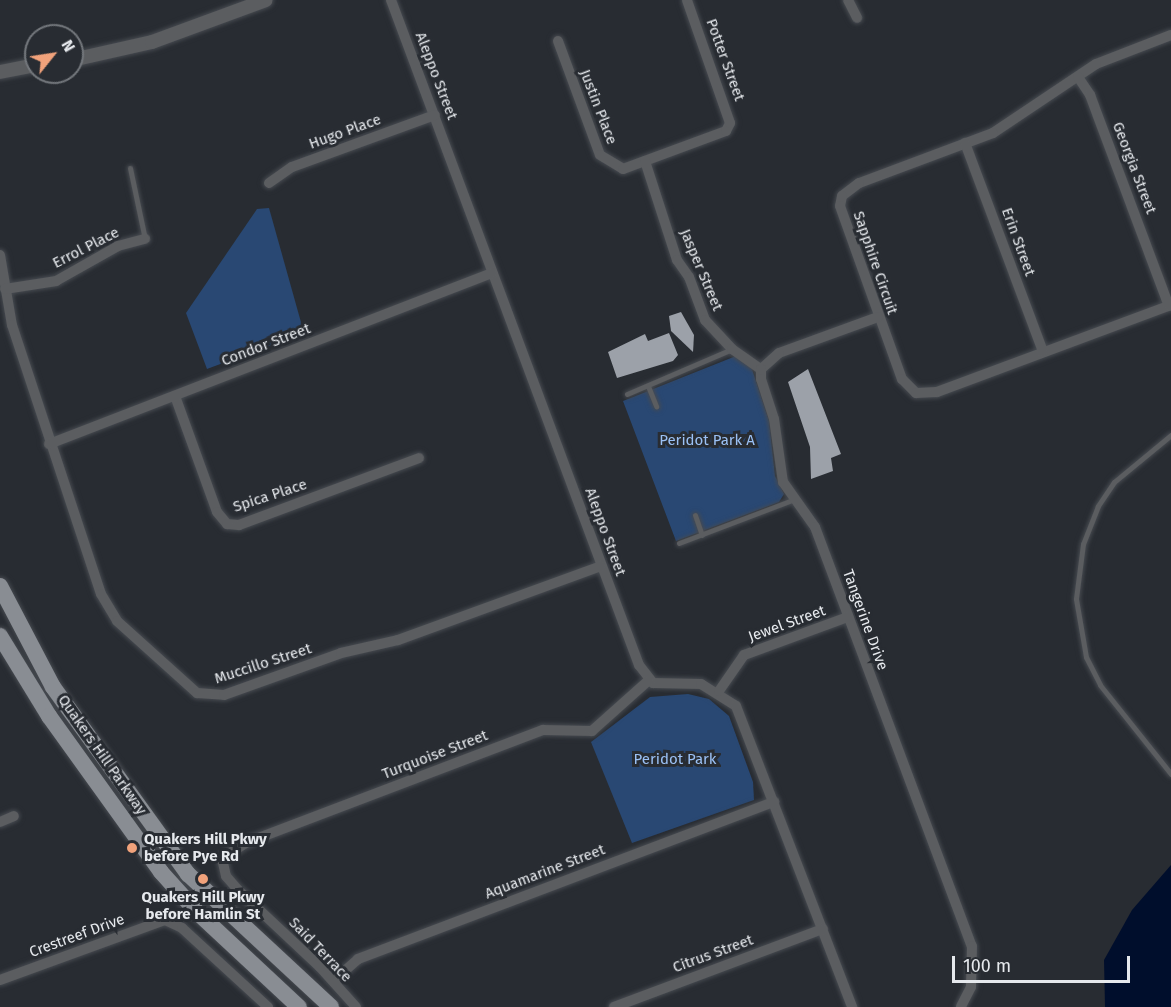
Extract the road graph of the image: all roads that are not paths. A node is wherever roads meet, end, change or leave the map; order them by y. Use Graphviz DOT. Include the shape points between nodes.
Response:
graph roads {
  1 [pos="266,0"];
  2 [pos="391,0"];
  3 [pos="848,0"];
  4 [pos="692,1"];
  5 [pos="857,18"];
  6 [pos="1171,35"];
  7 [pos="558,41"];
  8 [pos="84,57"];
  9 [pos="24,67"];
  10 [pos="0,72"];
  11 [pos="1078,77"];
  12 [pos="435,115"];
  13 [pos="726,131"];
  14 [pos="965,143"];
  15 [pos="645,161"];
  16 [pos="130,168"];
  17 [pos="269,183"];
  18 [pos="145,239"];
  19 [pos="0,255"];
  20 [pos="492,273"];
  21 [pos="5,290"];
  22 [pos="1170,305"];
  23 [pos="878,317"];
  24 [pos="732,349"];
  25 [pos="1043,352"];
  26 [pos="761,369"];
  27 [pos="648,386"];
  28 [pos="627,394"];
  29 [pos="176,396"];
  30 [pos="656,406"];
  31 [pos="1171,435"];
  32 [pos="49,444"];
  33 [pos="419,458"];
  34 [pos="796,499"];
  35 [pos="695,515"];
  36 [pos="702,535"];
  37 [pos="679,543"];
  38 [pos="601,566"];
  39 [pos="0,586"];
  40 [pos="848,618"];
  41 [pos="0,636"];
  42 [pos="649,680"];
  43 [pos="719,691"];
  44 [pos="1171,774"];
  45 [pos="774,802"];
  46 [pos="14,816"];
  47 [pos="0,822"];
  48 [pos="222,858"];
  49 [pos="823,929"];
  50 [pos="0,980"];
  51 [pos="333,981"];
  52 [pos="268,1007"];
  53 [pos="300,1007"];
  54 [pos="331,1007"];
  55 [pos="356,1007"];
  56 [pos="614,1007"];
  57 [pos="852,1007"];
  58 [pos="962,1007"];
  1 -- 8 [label="street" via="152,42"];
  2 -- 12 [label="street, Aleppo Street"];
  3 -- 5 [label="street"];
  4 -- 13 [label="street, Potter Street" via="730,115"];
  6 -- 11 [label="street, Sapphire Circuit" via="1104,60"];
  7 -- 15 [label="street, Justin Place" via="600,155 623,169"];
  9 -- 10 [label="street"];
  11 -- 14 [label="street, Sapphire Circuit" via="1007,125"];
  11 -- 22 [label="street, Georgia Street" via="1090,95"];
  12 -- 17 [label="street, Hugo Place" via="291,167"];
  12 -- 20 [label="street, Aleppo Street"];
  13 -- 15 [label="street, Justin Place"];
  14 -- 23 [label="street, Sapphire Circuit" via="859,183 842,196 842,216"];
  14 -- 25 [label="street, Erin Street"];
  15 -- 24 [label="street, Jasper Street" via="677,260 689,277 705,320"];
  16 -- 18 [label="lane, Errol Place"];
  18 -- 21 [label="street, Errol Place" via="118,246 56,281"];
  19 -- 21 [label="street, Muccillo Street"];
  20 -- 29 [label="street, Condor Street"];
  20 -- 38 [label="street, Aleppo Street"];
  21 -- 32 [label="street, Muccillo Street"];
  22 -- 25 [label="street, Sapphire Circuit"];
  23 -- 25 [label="street, Sapphire Circuit" via="902,379 916,393 937,392"];
  23 -- 26 [label="street" via="779,353"];
  24 -- 26 [label="street, Jasper Street"];
  24 -- 27 [label="lane"];
  26 -- 34 [label="street, Tangerine Drive" via="783,482"];
  27 -- 28 [label="lane"];
  27 -- 30 [label="lane"];
  29 -- 32 [label="street, Condor Street"];
  29 -- 33 [label="street, Spica Place" via="217,512 227,524 238,525"];
  31 -- 44 [label="lane" via="1114,482 1098,506 1083,544 1077,599 1086,657 1100,685"];
  32 -- 38 [label="street, Muccillo Street" via="101,594 117,621 186,687 210,696 341,653 398,640"];
  34 -- 36 [label="lane"];
  34 -- 40 [label="street, Tangerine Drive" via="815,527"];
  35 -- 36 [label="lane"];
  36 -- 37 [label="lane"];
  38 -- 42 [label="street, Aleppo Street" via="639,665"];
  39 -- 54 [label="main road, Quakers Hill Parkway" via="53,687 175,857 214,901"];
  40 -- 43 [label="street, Jewel Street" via="744,655"];
  40 -- 58 [label="street, Tangerine Drive" via="972,946 971,987"];
  41 -- 53 [label="main road, Quakers Hill Parkway" via="42,707 161,872 197,912"];
  42 -- 43 [label="street" via="660,685 692,682"];
  42 -- 48 [label="street, Turquoise Street" via="592,731 543,730 248,842"];
  43 -- 45 [label="street" via="742,717"];
  45 -- 49 [label="street"];
  45 -- 51 [label="street, Aquamarine Street" via="358,959"];
  46 -- 47 [label="street"];
  48 -- 51 [label="street, Said Terrace" via="226,876 239,891"];
  49 -- 56 [label="street, Citrus Street"];
  49 -- 57 [label="street"];
  50 -- 52 [label="street, Crestreef Drive" via="165,920 182,928"];
  51 -- 55 [label="street, Said Terrace"];
}
